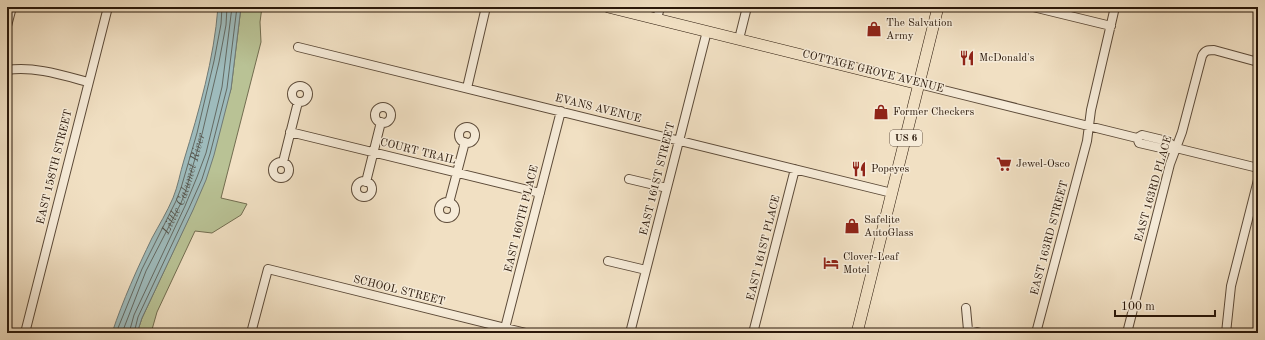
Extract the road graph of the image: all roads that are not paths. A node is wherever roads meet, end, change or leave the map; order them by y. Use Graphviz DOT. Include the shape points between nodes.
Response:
graph roads {
  1 [pos="12,7"];
  2 [pos="108,7"];
  3 [pos="486,7"];
  4 [pos="608,7"];
  5 [pos="660,7"];
  6 [pos="746,7"];
  7 [pos="938,7"];
  8 [pos="1033,7"];
  9 [pos="1115,7"];
  10 [pos="657,19"];
  11 [pos="7,26"];
  12 [pos="1111,26"];
  13 [pos="707,32"];
  14 [pos="739,39"];
  15 [pos="298,47"];
  16 [pos="1258,60"];
  17 [pos="7,70"];
  18 [pos="88,82"];
  19 [pos="919,84"];
  20 [pos="467,88"];
  21 [pos="298,102"];
  22 [pos="561,112"];
  23 [pos="381,122"];
  24 [pos="1089,126"];
  25 [pos="290,132"];
  26 [pos="679,140"];
  27 [pos="464,142"];
  28 [pos="1176,148"];
  29 [pos="374,153"];
  30 [pos="283,162"];
  31 [pos="1258,168"];
  32 [pos="795,169"];
  33 [pos="457,173"];
  34 [pos="629,179"];
  35 [pos="1258,180"];
  36 [pos="366,182"];
  37 [pos="667,188"];
  38 [pos="892,192"];
  39 [pos="540,193"];
  40 [pos="449,203"];
  41 [pos="608,261"];
  42 [pos="646,270"];
  43 [pos="966,308"];
  44 [pos="505,331"];
  45 [pos="968,331"];
  46 [pos="24,333"];
  47 [pos="251,333"];
  48 [pos="526,333"];
  49 [pos="630,333"];
  50 [pos="753,333"];
  51 [pos="858,333"];
  52 [pos="981,333"];
  53 [pos="1036,333"];
  54 [pos="1127,333"];
  55 [pos="1226,333"];
  1 -- 11 [label="street"];
  2 -- 18 [label="street, EAST 158TH STREET"];
  3 -- 20 [label="street"];
  4 -- 10 [label="main road, COTTAGE GROVE AVENUE"];
  5 -- 10 [label="street"];
  6 -- 14 [label="street"];
  7 -- 19 [label="main road, US 6"];
  8 -- 12 [label="street"];
  9 -- 12 [label="street, EAST 163RD STREET"];
  10 -- 13 [label="main road, COTTAGE GROVE AVENUE"];
  12 -- 24 [label="street, EAST 163RD STREET"];
  13 -- 14 [label="main road, COTTAGE GROVE AVENUE"];
  13 -- 26 [label="street, EAST 161ST STREET"];
  14 -- 19 [label="main road, COTTAGE GROVE AVENUE"];
  15 -- 20 [label="street, EVANS AVENUE"];
  16 -- 28 [label="street, EAST 163RD PLACE" via="1214,50 1204,52"];
  17 -- 18 [label="street" via="20,68 50,72"];
  18 -- 46 [label="street, EAST 158TH STREET"];
  19 -- 24 [label="street, COTTAGE GROVE AVENUE"];
  19 -- 38 [label="main road, US 6"];
  20 -- 22 [label="street, EVANS AVENUE"];
  21 -- 25 [label="street"];
  22 -- 26 [label="street, EVANS AVENUE"];
  22 -- 39 [label="street, EAST 160TH PLACE"];
  23 -- 29 [label="street"];
  24 -- 28 [label="street, COTTAGE GROVE AVENUE" via="1137,138 1142,136 1167,141"];
  24 -- 53 [label="street, EAST 163RD STREET"];
  25 -- 29 [label="street, COURT TRAIL"];
  25 -- 30 [label="street"];
  26 -- 32 [label="street, EVANS AVENUE"];
  26 -- 37 [label="street, EAST 161ST STREET"];
  27 -- 33 [label="street"];
  28 -- 31 [label="street, COTTAGE GROVE AVENUE"];
  28 -- 54 [label="street, EAST 163RD PLACE"];
  29 -- 33 [label="street, COURT TRAIL"];
  29 -- 36 [label="street"];
  32 -- 38 [label="street, EVANS AVENUE"];
  32 -- 50 [label="street, EAST 161ST PLACE"];
  33 -- 39 [label="street, COURT TRAIL"];
  33 -- 40 [label="street"];
  34 -- 37 [label="street"];
  35 -- 55 [label="street" via="1231,286"];
  37 -- 42 [label="street, EAST 161ST STREET"];
  38 -- 51 [label="main road, US 6"];
  39 -- 44 [label="street, EAST 160TH PLACE"];
  41 -- 42 [label="street"];
  42 -- 49 [label="street, EAST 161ST STREET"];
  43 -- 45 [label="street"];
  44 -- 47 [label="street, SCHOOL STREET" via="268,269"];
  44 -- 48 [label="street, SCHOOL STREET"];
  45 -- 52 [label="street"];
}
